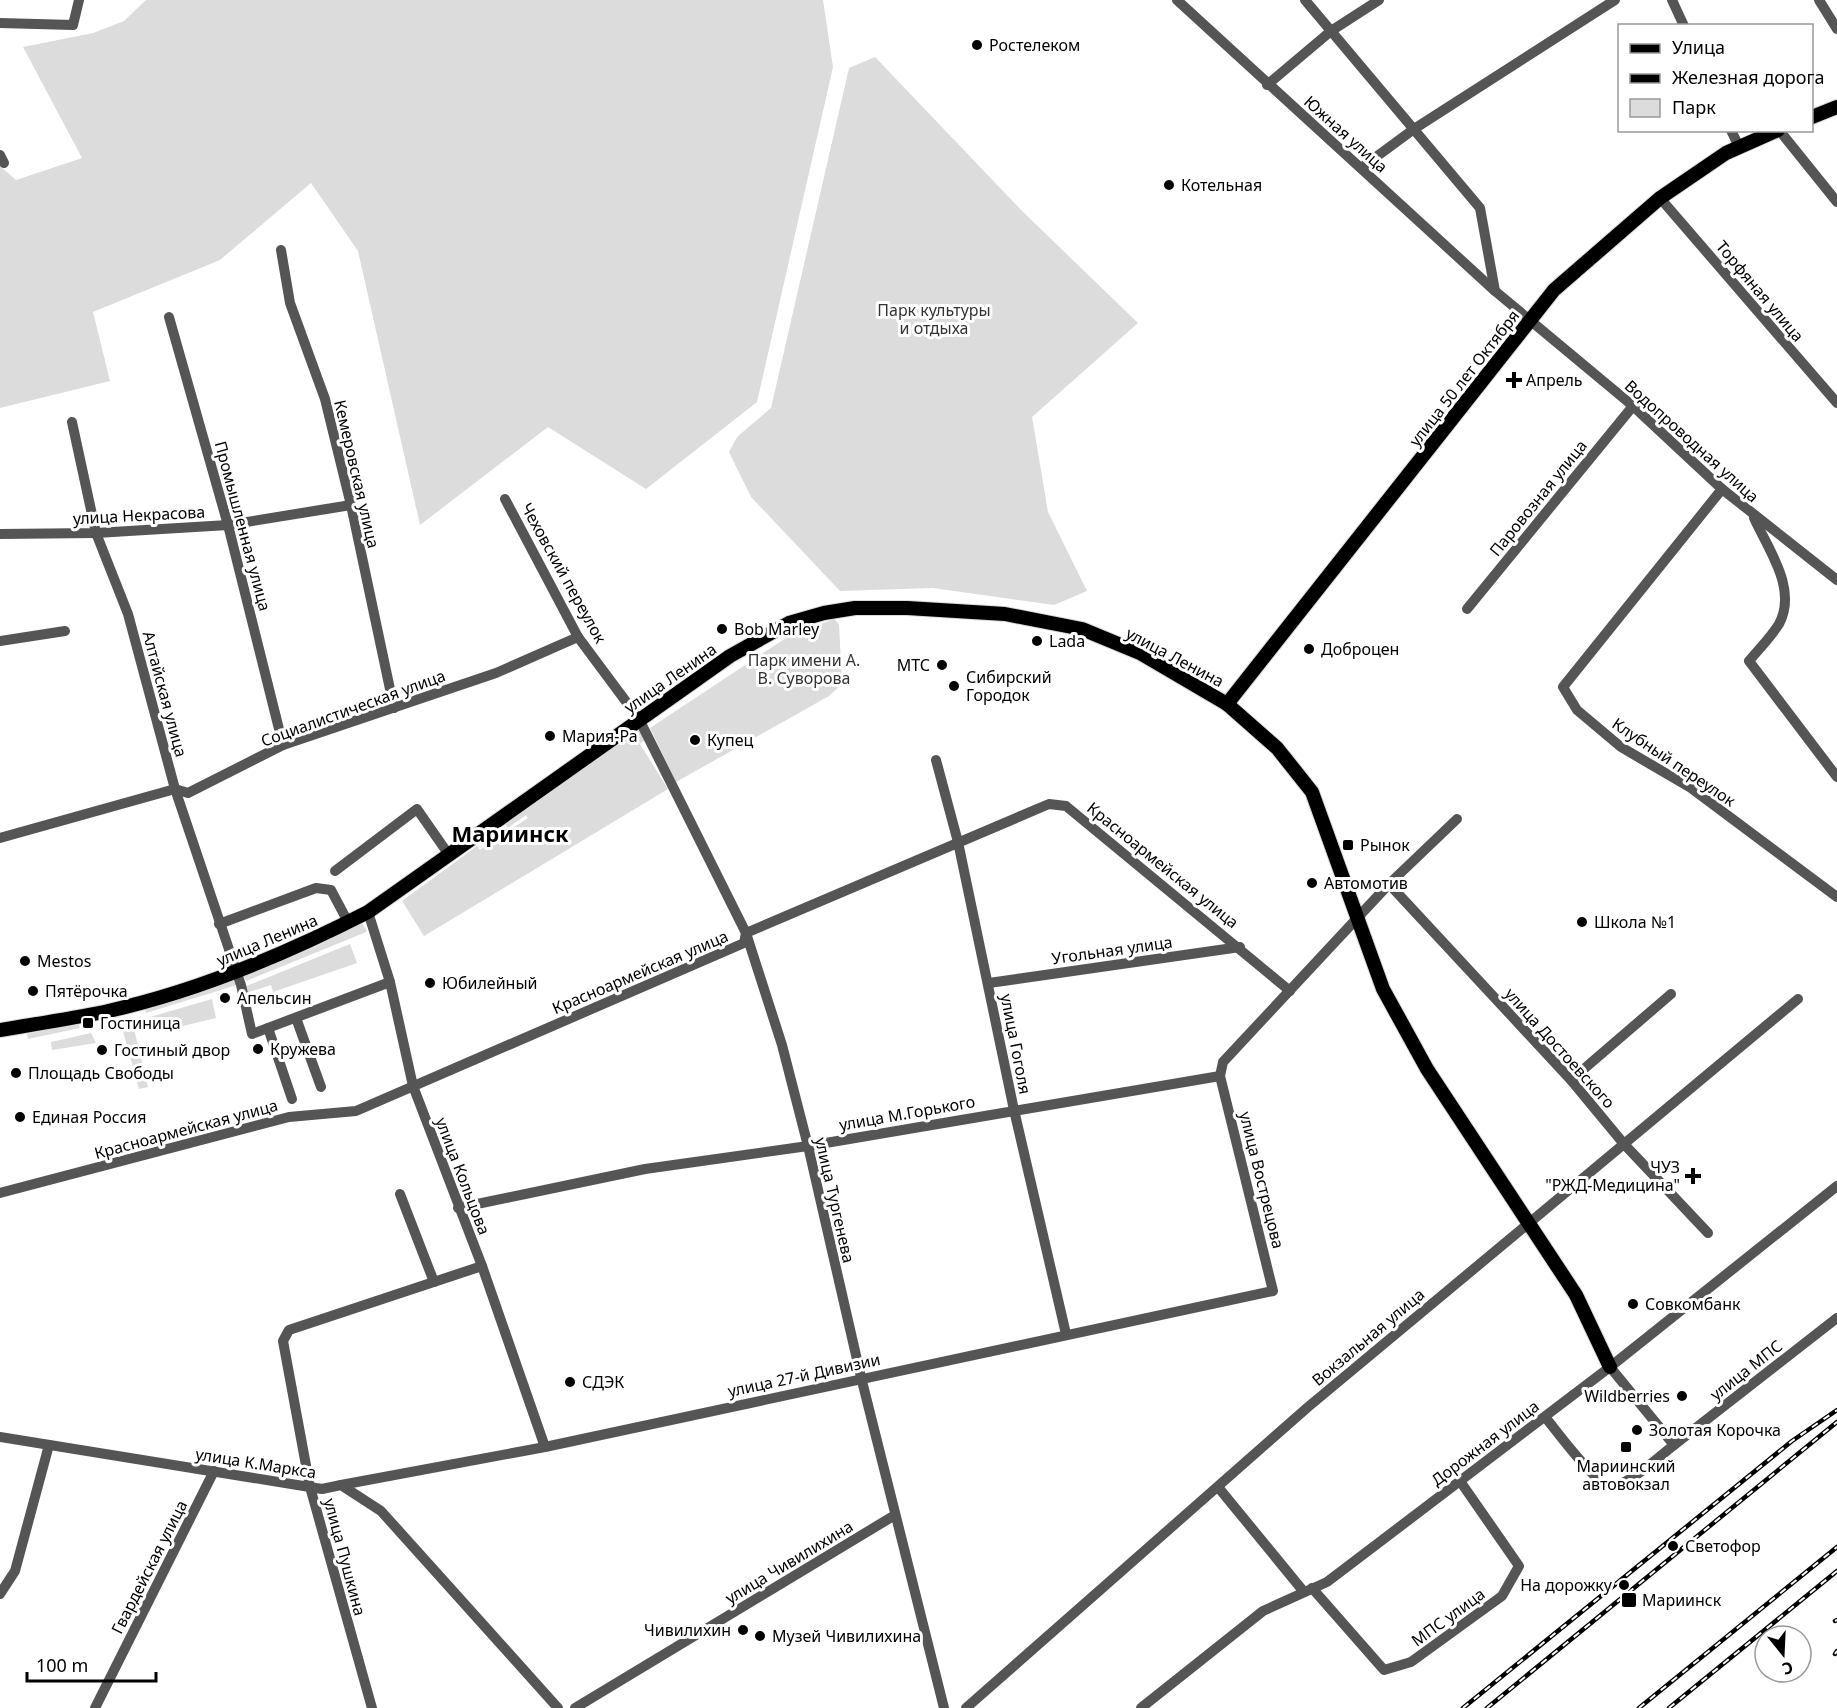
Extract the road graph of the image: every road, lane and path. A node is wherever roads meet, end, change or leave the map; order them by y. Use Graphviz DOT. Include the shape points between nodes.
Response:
graph roads {
  1 [pos="79,0"];
  2 [pos="1177,0"];
  3 [pos="1305,0"];
  4 [pos="1379,0"];
  5 [pos="1615,0"];
  6 [pos="1672,0"];
  7 [pos="1819,0"];
  8 [pos="0,22"];
  9 [pos="1683,24"];
  10 [pos="1837,30"];
  11 [pos="1331,31"];
  12 [pos="1267,84"];
  13 [pos="1837,107"];
  14 [pos="1813,117"];
  15 [pos="1414,129"];
  16 [pos="1732,132"];
  17 [pos="1774,132"];
  18 [pos="1781,132"];
  19 [pos="1738,147"];
  20 [pos="1361,168"];
  21 [pos="1660,198"];
  22 [pos="1837,202"];
  23 [pos="281,250"];
  24 [pos="1495,291"];
  25 [pos="169,316"];
  26 [pos="1530,321"];
  27 [pos="1837,403"];
  28 [pos="1633,406"];
  29 [pos="72,422"];
  30 [pos="1722,489"];
  31 [pos="505,499"];
  32 [pos="351,505"];
  33 [pos="1753,515"];
  34 [pos="228,525"];
  35 [pos="96,533"];
  36 [pos="0,534"];
  37 [pos="1837,580"];
  38 [pos="1467,609"];
  39 [pos="65,631"];
  40 [pos="578,637"];
  41 [pos="0,641"];
  42 [pos="1227,704"];
  43 [pos="394,708"];
  44 [pos="639,719"];
  45 [pos="283,745"];
  46 [pos="936,760"];
  47 [pos="1837,777"];
  48 [pos="175,789"];
  49 [pos="1457,819"];
  50 [pos="0,838"];
  51 [pos="958,843"];
  52 [pos="449,855"];
  53 [pos="335,871"];
  54 [pos="1389,884"];
  55 [pos="1837,897"];
  56 [pos="368,912"];
  57 [pos="1357,917"];
  58 [pos="348,922"];
  59 [pos="219,924"];
  60 [pos="746,933"];
  61 [pos="1240,947"];
  62 [pos="236,973"];
  63 [pos="390,982"];
  64 [pos="989,983"];
  65 [pos="1290,991"];
  66 [pos="1671,994"];
  67 [pos="1798,999"];
  68 [pos="296,1018"];
  69 [pos="267,1028"];
  70 [pos="0,1030"];
  71 [pos="1220,1076"];
  72 [pos="1571,1080"];
  73 [pos="413,1086"];
  74 [pos="321,1088"];
  75 [pos="292,1099"];
  76 [pos="1014,1110"];
  77 [pos="1624,1143"];
  78 [pos="808,1146"];
  79 [pos="1837,1185"];
  80 [pos="0,1193"];
  81 [pos="400,1194"];
  82 [pos="458,1208"];
  83 [pos="1530,1222"];
  84 [pos="1708,1233"];
  85 [pos="482,1266"];
  86 [pos="434,1282"];
  87 [pos="1273,1291"];
  88 [pos="1837,1318"];
  89 [pos="1066,1334"];
  90 [pos="1610,1367"];
  91 [pos="861,1377"];
  92 [pos="1545,1417"];
  93 [pos="0,1437"];
  94 [pos="49,1445"];
  95 [pos="1674,1445"];
  96 [pos="545,1447"];
  97 [pos="214,1471"];
  98 [pos="1460,1481"];
  99 [pos="341,1485"];
  100 [pos="310,1487"];
  101 [pos="1218,1487"];
  102 [pos="895,1515"];
  103 [pos="1308,1590"];
  104 [pos="0,1594"];
  105 [pos="95,1708"];
  106 [pos="372,1708"];
  107 [pos="558,1708"];
  108 [pos="575,1708"];
  109 [pos="944,1708"];
  110 [pos="966,1708"];
  111 [pos="1141,1708"];
  1 -- 8 [label="street" via="74,25"];
  2 -- 12 [label="street, Южная улица"];
  3 -- 11 [label="street"];
  4 -- 11 [label="street"];
  5 -- 15 [label="street"];
  6 -- 9 [label="street"];
  7 -- 10 [label="street"];
  11 -- 12 [label="street"];
  11 -- 15 [label="street"];
  12 -- 20 [label="street, Южная улица"];
  13 -- 14 [label="main road"];
  15 -- 20 [label="street"];
  15 -- 24 [label="street" via="1480,208"];
  16 -- 19 [label="street"];
  17 -- 19 [label="main road, улица 50 лет Октября"];
  18 -- 22 [label="street"];
  19 -- 21 [label="main road, улица 50 лет Октября"];
  20 -- 24 [label="street, Южная улица"];
  21 -- 26 [label="main road, улица 50 лет Октября" via="1554,290"];
  21 -- 27 [label="street, Торфяная улица"];
  23 -- 32 [label="street, Кемеровская улица" via="290,303 325,399"];
  24 -- 26 [label="street, Южная улица"];
  25 -- 34 [label="street, Промышленная улица"];
  26 -- 28 [label="street, Водопроводная улица"];
  26 -- 42 [label="main road, улица 50 лет Октября"];
  28 -- 30 [label="street, Водопроводная улица"];
  28 -- 38 [label="street, Паровозная улица"];
  29 -- 35 [label="street, Алтайская улица"];
  30 -- 33 [label="street, Водопроводная улица"];
  30 -- 55 [label="street, Клубный переулок" via="1563,687 1577,710 1621,747 1691,788"];
  31 -- 40 [label="street, Чеховский переулок"];
  32 -- 34 [label="street, улица Некрасова"];
  32 -- 43 [label="street, Кемеровская улица"];
  33 -- 37 [label="street, Водопроводная улица"];
  33 -- 47 [label="street" via="1783,577 1785,595 1780,622 1749,661"];
  34 -- 35 [label="street, улица Некрасова"];
  34 -- 45 [label="street, Промышленная улица"];
  35 -- 36 [label="street, улица Некрасова"];
  35 -- 48 [label="street, Алтайская улица" via="128,615"];
  39 -- 41 [label="street"];
  40 -- 43 [label="street, Социалистическая улица" via="496,673"];
  40 -- 44 [label="street, Чеховский переулок"];
  42 -- 44 [label="main road, улица Ленина" via="1140,653 1082,629 1005,614 866,608 824,613 789,623 747,645"];
  42 -- 57 [label="main road, улица Ленина" via="1277,748 1312,792"];
  43 -- 45 [label="street, Социалистическая улица"];
  44 -- 52 [label="main road, улица Ленина"];
  44 -- 60 [label="street, улица Тургенева"];
  45 -- 48 [label="street, Социалистическая улица" via="188,793"];
  46 -- 51 [label="street, улица Гоголя"];
  48 -- 50 [label="street, Социалистическая улица"];
  48 -- 59 [label="street, Алтайская улица"];
  49 -- 54 [label="street"];
  51 -- 60 [label="street, Красноармейская улица"];
  51 -- 61 [label="street, Красноармейская улица" via="1049,804 1066,806"];
  51 -- 64 [label="street, улица Гоголя"];
  52 -- 53 [label="street" via="417,809"];
  52 -- 56 [label="main road, улица Ленина"];
  54 -- 57 [label="street"];
  54 -- 72 [label="street, улица Достоевского"];
  56 -- 58 [label="main road, улица Ленина"];
  56 -- 63 [label="street, улица Кольцова"];
  57 -- 65 [label="street"];
  57 -- 83 [label="main road, улица Ленина" via="1383,989 1427,1069"];
  58 -- 59 [label="street" via="330,890 316,888"];
  58 -- 62 [label="main road, улица Ленина"];
  59 -- 62 [label="street, Алтайская улица"];
  60 -- 73 [label="street, Красноармейская улица" via="744,943"];
  60 -- 78 [label="street, улица Тургенева" via="782,1045"];
  61 -- 64 [label="street, Угольная улица"];
  61 -- 65 [label="street, Красноармейская улица"];
  62 -- 69 [label="street, Алтайская улица" via="252,1034"];
  62 -- 70 [label="main road, улица Ленина" via="105,1012"];
  63 -- 68 [label="street"];
  63 -- 73 [label="street, улица Кольцова"];
  64 -- 76 [label="street, улица Гоголя"];
  65 -- 71 [label="street" via="1223,1062"];
  66 -- 72 [label="street"];
  67 -- 77 [label="street, Вокзальная улица"];
  68 -- 69 [label="street"];
  68 -- 74 [label="street"];
  69 -- 75 [label="street"];
  71 -- 76 [label="street, улица М.Горького"];
  71 -- 87 [label="street, улица Вострецова"];
  72 -- 77 [label="street, улица Достоевского"];
  73 -- 80 [label="street, Красноармейская улица" via="356,1111 289,1117"];
  73 -- 82 [label="street, улица Кольцова"];
  76 -- 78 [label="street, улица М.Горького"];
  76 -- 89 [label="street, улица Гоголя"];
  77 -- 83 [label="street, Вокзальная улица"];
  77 -- 84 [label="street, улица Достоевского"];
  78 -- 82 [label="street, улица М.Горького" via="645,1169"];
  78 -- 91 [label="street, улица Тургенева"];
  79 -- 90 [label="street, Дорожная улица"];
  81 -- 86 [label="street"];
  82 -- 85 [label="street, улица Кольцова"];
  83 -- 90 [label="main road, улица Ленина" via="1576,1295"];
  83 -- 101 [label="street, Вокзальная улица"];
  85 -- 86 [label="street, улица Пушкина"];
  85 -- 96 [label="street, улица Кольцова"];
  86 -- 100 [label="street, улица Пушкина" via="289,1330 283,1341"];
  87 -- 89 [label="street, улица 27-й Дивизии"];
  88 -- 95 [label="street, улица МПС"];
  89 -- 91 [label="street, улица 27-й Дивизии"];
  90 -- 92 [label="street, Дорожная улица"];
  90 -- 95 [label="street"];
  91 -- 96 [label="street, улица 27-й Дивизии"];
  91 -- 102 [label="street, улица Тургенева"];
  92 -- 95 [label="street, улица МПС" via="1599,1480 1612,1486 1625,1483"];
  92 -- 98 [label="street, Дорожная улица"];
  93 -- 94 [label="street, улица К.Маркса"];
  94 -- 97 [label="street, улица К.Маркса"];
  94 -- 104 [label="street" via="15,1571"];
  96 -- 99 [label="street, улица 27-й Дивизии"];
  97 -- 100 [label="street, улица К.Маркса"];
  97 -- 105 [label="street, Гвардейская улица"];
  98 -- 103 [label="street, Дорожная улица" via="1327,1582"];
  98 -- 103 [label="street, МПС улица" via="1519,1566 1502,1596 1411,1662 1384,1670"];
  99 -- 100 [label="street, улица К.Маркса"];
  99 -- 107 [label="street" via="381,1511"];
  100 -- 106 [label="street, улица Пушкина"];
  101 -- 103 [label="street"];
  101 -- 110 [label="street, Вокзальная улица"];
  102 -- 108 [label="street, улица Чивилихина"];
  102 -- 109 [label="street, улица Тургенева"];
  103 -- 111 [label="street, Дорожная улица" via="1263,1611"];
}
